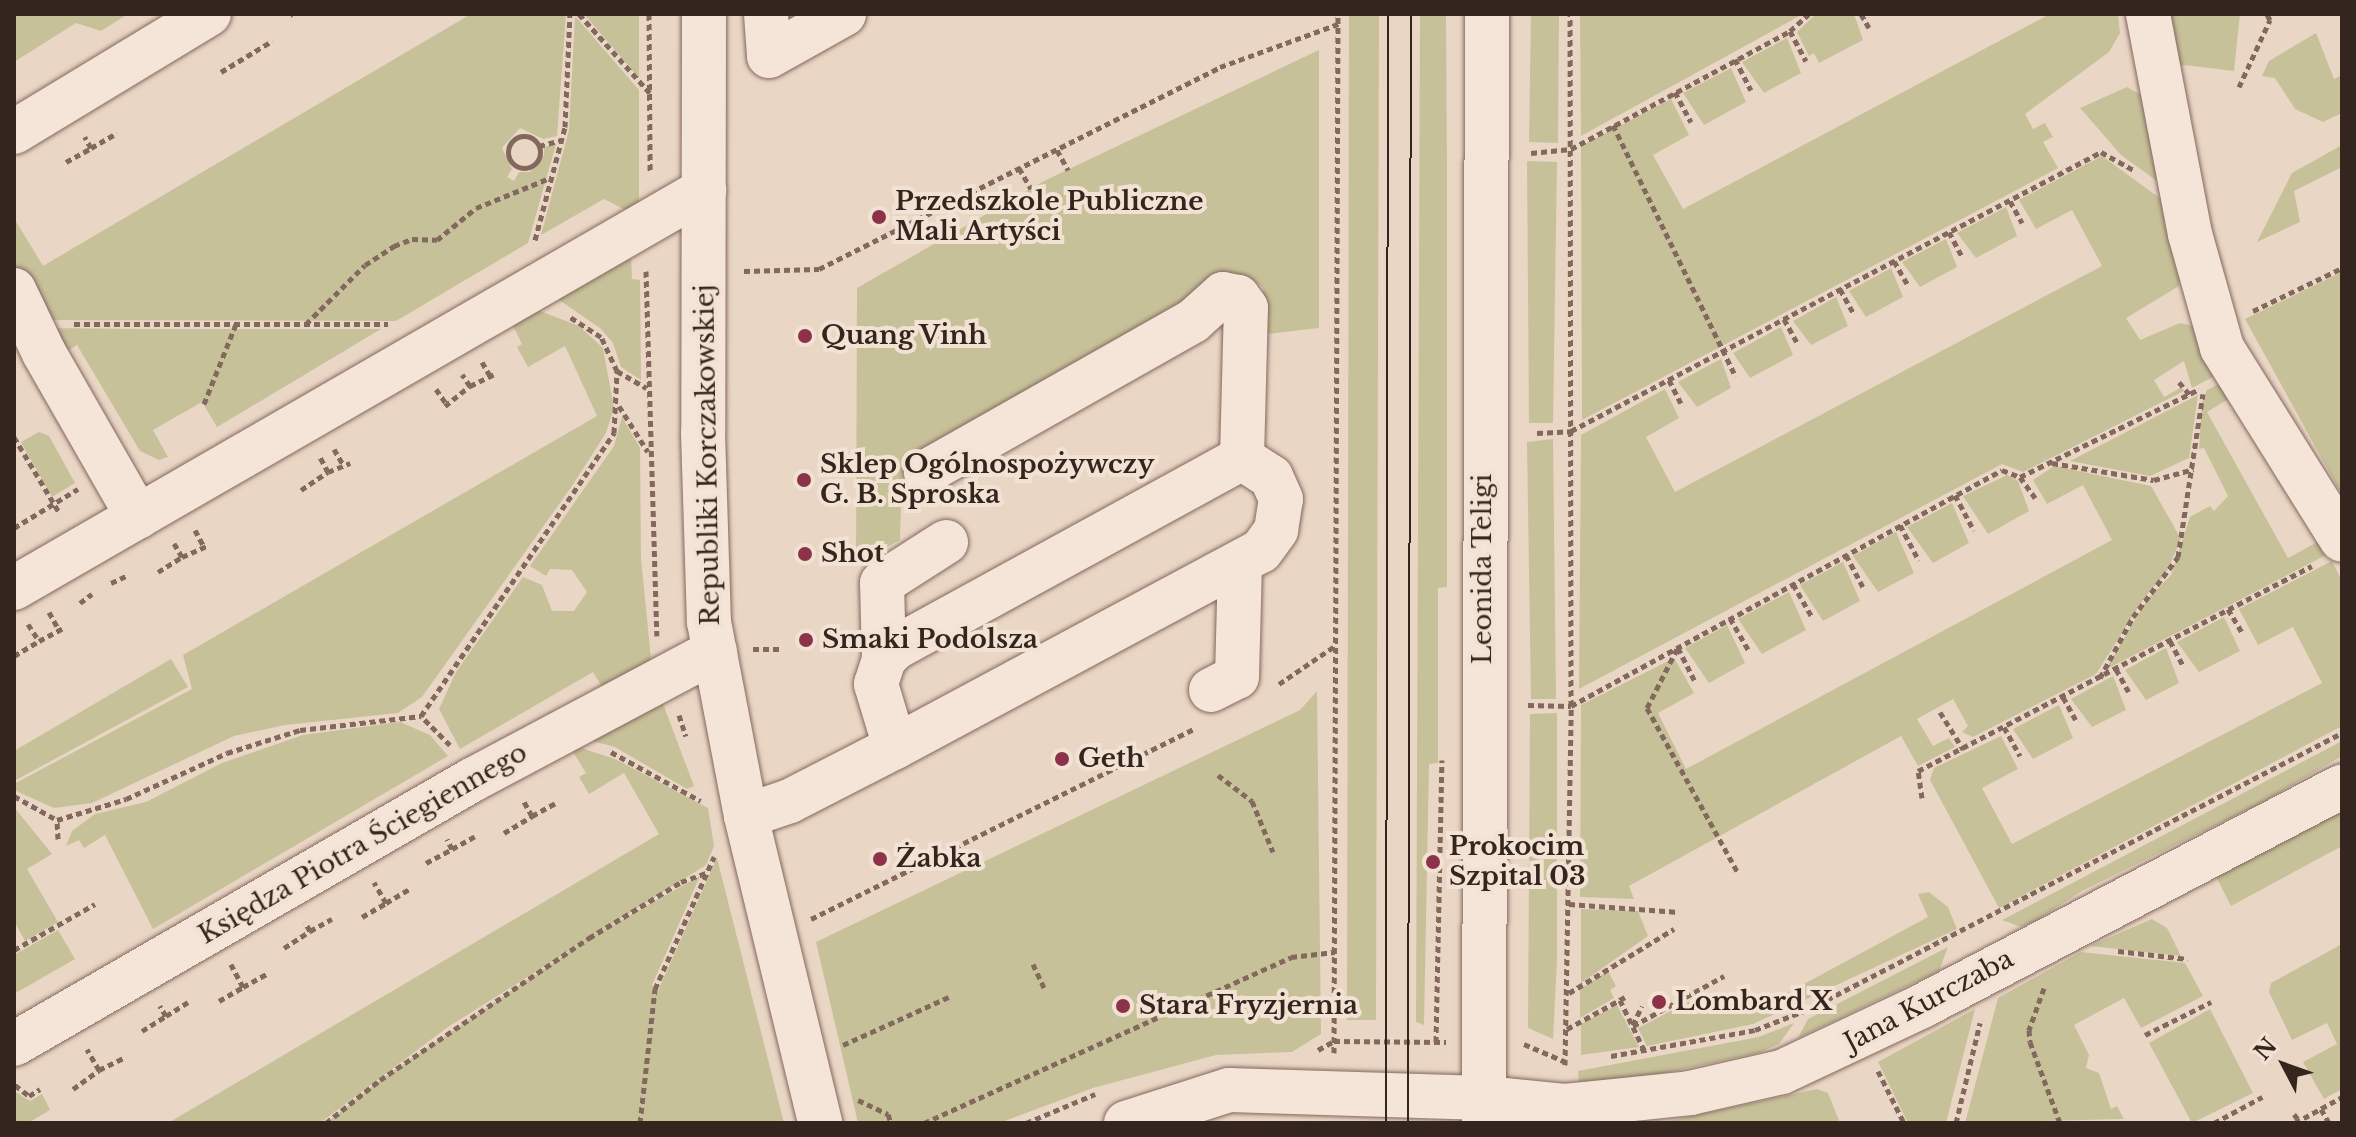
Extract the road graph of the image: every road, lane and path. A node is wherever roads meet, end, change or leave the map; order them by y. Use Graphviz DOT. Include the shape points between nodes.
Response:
graph roads {
  1 [pos="209,14"];
  2 [pos="570,14"];
  3 [pos="579,14"];
  4 [pos="649,14"];
  5 [pos="704,14"];
  6 [pos="766,14"];
  7 [pos="844,14"];
  8 [pos="1338,14"];
  9 [pos="1487,14"];
  10 [pos="1570,14"];
  11 [pos="1809,14"];
  12 [pos="1861,14"];
  13 [pos="2148,14"];
  14 [pos="2267,14"];
  15 [pos="1338,24"];
  16 [pos="1869,28"];
  17 [pos="1790,31"];
  18 [pos="272,41"];
  19 [pos="1735,59"];
  20 [pos="1806,61"];
  21 [pos="221,72"];
  22 [pos="2239,87"];
  23 [pos="1751,90"];
  24 [pos="1675,92"];
  25 [pos="650,93"];
  26 [pos="1691,122"];
  27 [pos="76,123"];
  28 [pos="1613,125"];
  29 [pos="14,132"];
  30 [pos="117,133"];
  31 [pos="562,140"];
  32 [pos="539,146"];
  33 [pos="91,148"];
  34 [pos="1057,149"];
  35 [pos="1571,149"];
  36 [pos="1531,153"];
  37 [pos="66,162"];
  38 [pos="1019,168"];
  39 [pos="1068,170"];
  40 [pos="551,178"];
  41 [pos="1031,189"];
  42 [pos="704,190"];
  43 [pos="2010,201"];
  44 [pos="2184,206"];
  45 [pos="650,216"];
  46 [pos="2022,223"];
  47 [pos="1949,232"];
  48 [pos="1962,256"];
  49 [pos="1894,261"];
  50 [pos="2342,268"];
  51 [pos="731,271"];
  52 [pos="1908,285"];
  53 [pos="526,289"];
  54 [pos="1840,289"];
  55 [pos="2212,312"];
  56 [pos="1854,314"];
  57 [pos="1784,319"];
  58 [pos="236,324"];
  59 [pos="305,324"];
  60 [pos="26,335"];
  61 [pos="1798,344"];
  62 [pos="1723,351"];
  63 [pos="414,356"];
  64 [pos="457,366"];
  65 [pos="617,371"];
  66 [pos="495,374"];
  67 [pos="1736,377"];
  68 [pos="1669,380"];
  69 [pos="2179,382"];
  70 [pos="470,386"];
  71 [pos="647,389"];
  72 [pos="2189,394"];
  73 [pos="204,404"];
  74 [pos="618,405"];
  75 [pos="1682,405"];
  76 [pos="445,406"];
  77 [pos="1571,431"];
  78 [pos="1537,433"];
  79 [pos="14,437"];
  80 [pos="316,450"];
  81 [pos="649,454"];
  82 [pos="1242,458"];
  83 [pos="350,463"];
  84 [pos="2052,463"];
  85 [pos="2194,469"];
  86 [pos="109,470"];
  87 [pos="328,472"];
  88 [pos="926,472"];
  89 [pos="2020,477"];
  90 [pos="301,490"];
  91 [pos="1955,495"];
  92 [pos="2035,498"];
  93 [pos="54,504"];
  94 [pos="1900,525"];
  95 [pos="154,526"];
  96 [pos="14,528"];
  97 [pos="1974,530"];
  98 [pos="946,542"];
  99 [pos="207,546"];
  100 [pos="2332,551"];
  101 [pos="1846,555"];
  102 [pos="182,557"];
  103 [pos="1919,560"];
  104 [pos="1240,563"];
  105 [pos="158,572"];
  106 [pos="1793,584"];
  107 [pos="1864,589"];
  108 [pos="20,604"];
  109 [pos="2228,609"];
  110 [pos="1812,617"];
  111 [pos="1730,618"];
  112 [pos="63,628"];
  113 [pos="2243,634"];
  114 [pos="39,641"];
  115 [pos="2170,641"];
  116 [pos="1335,646"];
  117 [pos="1677,648"];
  118 [pos="715,651"];
  119 [pos="1749,651"];
  120 [pos="14,656"];
  121 [pos="884,659"];
  122 [pos="2183,665"];
  123 [pos="2116,669"];
  124 [pos="664,676"];
  125 [pos="2099,678"];
  126 [pos="1694,680"];
  127 [pos="1267,692"];
  128 [pos="2129,692"];
  129 [pos="2063,697"];
  130 [pos="1210,705"];
  131 [pos="1528,705"];
  132 [pos="1571,706"];
  133 [pos="1940,712"];
  134 [pos="421,716"];
  135 [pos="2076,720"];
  136 [pos="2004,727"];
  137 [pos="2342,733"];
  138 [pos="895,747"];
  139 [pos="691,749"];
  140 [pos="1963,749"];
  141 [pos="606,751"];
  142 [pos="1445,755"];
  143 [pos="2020,756"];
  144 [pos="1218,775"];
  145 [pos="472,780"];
  146 [pos="2342,786"];
  147 [pos="519,793"];
  148 [pos="708,793"];
  149 [pos="14,796"];
  150 [pos="1922,798"];
  151 [pos="557,802"];
  152 [pos="532,816"];
  153 [pos="746,816"];
  154 [pos="57,820"];
  155 [pos="504,833"];
  156 [pos="475,836"];
  157 [pos="58,839"];
  158 [pos="718,848"];
  159 [pos="452,849"];
  160 [pos="1273,852"];
  161 [pos="706,873"];
  162 [pos="1738,873"];
  163 [pos="372,879"];
  164 [pos="409,889"];
  165 [pos="386,903"];
  166 [pos="95,904"];
  167 [pos="1569,904"];
  168 [pos="1679,912"];
  169 [pos="362,917"];
  170 [pos="332,919"];
  171 [pos="802,923"];
  172 [pos="1674,929"];
  173 [pos="310,931"];
  174 [pos="223,949"];
  175 [pos="14,950"];
  176 [pos="2112,950"];
  177 [pos="1335,952"];
  178 [pos="2188,959"];
  179 [pos="1033,964"];
  180 [pos="268,973"];
  181 [pos="1724,976"];
  182 [pos="2046,984"];
  183 [pos="243,987"];
  184 [pos="1045,990"];
  185 [pos="1568,993"];
  186 [pos="1627,996"];
  187 [pos="949,997"];
  188 [pos="1620,1000"];
  189 [pos="219,1001"];
  190 [pos="188,1002"];
  191 [pos="2211,1002"];
  192 [pos="1642,1006"];
  193 [pos="1983,1011"];
  194 [pos="166,1016"];
  195 [pos="1633,1026"];
  196 [pos="1567,1029"];
  197 [pos="2145,1035"];
  198 [pos="1334,1041"];
  199 [pos="14,1044"];
  200 [pos="1523,1044"];
  201 [pos="85,1046"];
  202 [pos="1645,1052"];
  203 [pos="828,1053"];
  204 [pos="126,1057"];
  205 [pos="1334,1057"];
  206 [pos="1605,1057"];
  207 [pos="1872,1060"];
  208 [pos="1578,1061"];
  209 [pos="1565,1062"];
  210 [pos="99,1070"];
  211 [pos="1565,1074"];
  212 [pos="14,1084"];
  213 [pos="40,1089"];
  214 [pos="73,1089"];
  215 [pos="2262,1097"];
  216 [pos="2342,1097"];
  217 [pos="2321,1109"];
  218 [pos="834,1110"];
  219 [pos="1484,1110"];
  220 [pos="2294,1114"];
  221 [pos="2297,1122"];
  222 [pos="326,1123"];
  223 [pos="640,1123"];
  224 [pos="891,1123"];
  225 [pos="924,1123"];
  226 [pos="1126,1123"];
  227 [pos="1904,1123"];
  228 [pos="1956,1123"];
  229 [pos="2060,1123"];
  230 [pos="2214,1123"];
  231 [pos="2329,1123"];
  1 -- 29 [label="street"];
  2 -- 31 [label="path"];
  3 -- 25 [label="path"];
  4 -- 25 [label="path"];
  5 -- 42 [label="street, Republiki Korczakowskiej"];
  6 -- 7 [label="street" via="769,56"];
  8 -- 15 [label="path"];
  9 -- 219 [label="street, Leonida Teligi"];
  10 -- 35 [label="path"];
  11 -- 17 [label="path"];
  12 -- 16 [label="path"];
  13 -- 44 [label="street"];
  14 -- 22 [label="path" via="2270,20"];
  15 -- 34 [label="path" via="1220,67"];
  15 -- 116 [label="path"];
  17 -- 19 [label="path"];
  17 -- 20 [label="path"];
  18 -- 21 [label="path"];
  19 -- 23 [label="path"];
  19 -- 24 [label="path"];
  24 -- 26 [label="path"];
  24 -- 28 [label="path"];
  25 -- 45 [label="path"];
  27 -- 33 [label="path"];
  28 -- 35 [label="path"];
  28 -- 62 [label="path"];
  30 -- 33 [label="path"];
  31 -- 32 [label="path"];
  31 -- 40 [label="path"];
  32 -- 32 [label="path" via="529,167 518,167 508,154 510,144 522,136"];
  33 -- 37 [label="path"];
  34 -- 38 [label="path"];
  34 -- 39 [label="path"];
  35 -- 36 [label="path"];
  35 -- 77 [label="path"];
  38 -- 41 [label="path"];
  38 -- 51 [label="path" via="819,269"];
  40 -- 53 [label="path" via="535,239 547,262"];
  40 -- 59 [label="path" via="476,208 437,240 412,239 394,246 365,265"];
  42 -- 45 [label="street"];
  42 -- 118 [label="street, Republiki Korczakowskiej" via="703,433 709,622"];
  43 -- 44 [label="path" via="2101,152"];
  43 -- 46 [label="path"];
  43 -- 47 [label="path"];
  44 -- 55 [label="street"];
  45 -- 53 [label="street"];
  45 -- 71 [label="path" via="644,300"];
  47 -- 48 [label="path"];
  47 -- 49 [label="path"];
  49 -- 52 [label="path"];
  49 -- 54 [label="path"];
  50 -- 55 [label="path"];
  53 -- 63 [label="street"];
  53 -- 65 [label="path" via="601,337"];
  54 -- 56 [label="path"];
  54 -- 57 [label="path"];
  55 -- 100 [label="street" via="2222,348"];
  57 -- 61 [label="path"];
  57 -- 62 [label="path"];
  58 -- 59 [label="path"];
  58 -- 60 [label="path"];
  58 -- 73 [label="path"];
  59 -- 63 [label="path" via="394,326"];
  60 -- 86 [label="street"];
  62 -- 67 [label="path"];
  62 -- 68 [label="path"];
  63 -- 95 [label="street"];
  64 -- 70 [label="path"];
  65 -- 71 [label="path"];
  65 -- 74 [label="path"];
  66 -- 70 [label="path"];
  68 -- 75 [label="path"];
  68 -- 77 [label="path"];
  69 -- 72 [label="path"];
  70 -- 76 [label="path"];
  71 -- 81 [label="path"];
  72 -- 84 [label="path"];
  72 -- 85 [label="path" via="2206,386"];
  74 -- 81 [label="path"];
  74 -- 134 [label="path" via="614,433"];
  77 -- 78 [label="path"];
  77 -- 132 [label="path"];
  79 -- 93 [label="path"];
  80 -- 87 [label="path"];
  81 -- 124 [label="path" via="654,619"];
  82 -- 88 [label="street" via="1246,308 1238,297 1223,294 1193,321"];
  82 -- 104 [label="street" via="1271,477 1281,499 1276,530 1261,551"];
  82 -- 121 [label="street"];
  83 -- 87 [label="path"];
  84 -- 85 [label="path" via="2154,480"];
  84 -- 89 [label="path"];
  85 -- 125 [label="path" via="2178,557 2133,617"];
  86 -- 93 [label="path"];
  86 -- 95 [label="street"];
  87 -- 90 [label="path"];
  89 -- 91 [label="path" via="2002,470"];
  89 -- 92 [label="path"];
  91 -- 94 [label="path"];
  91 -- 97 [label="path"];
  93 -- 96 [label="path"];
  94 -- 101 [label="path"];
  94 -- 103 [label="path"];
  95 -- 102 [label="path"];
  95 -- 108 [label="street"];
  98 -- 121 [label="street" via="882,583"];
  99 -- 102 [label="path"];
  100 -- 109 [label="path"];
  101 -- 106 [label="path"];
  101 -- 107 [label="path"];
  102 -- 105 [label="path"];
  104 -- 130 [label="street" via="1237,677"];
  104 -- 138 [label="street"];
  106 -- 110 [label="path"];
  106 -- 111 [label="path"];
  108 -- 114 [label="path"];
  109 -- 113 [label="path"];
  109 -- 115 [label="path"];
  111 -- 117 [label="path"];
  111 -- 119 [label="path"];
  112 -- 114 [label="path"];
  114 -- 120 [label="path"];
  115 -- 122 [label="path"];
  115 -- 123 [label="path"];
  116 -- 127 [label="path"];
  116 -- 177 [label="path"];
  117 -- 126 [label="path"];
  117 -- 132 [label="path"];
  117 -- 162 [label="path" via="1647,708"];
  118 -- 124 [label="street, Księdza Piotra Ściegiennego"];
  118 -- 153 [label="street, Republiki Korczakowskiej"];
  121 -- 138 [label="street" via="876,684"];
  123 -- 125 [label="path"];
  123 -- 128 [label="path"];
  124 -- 139 [label="path"];
  124 -- 145 [label="street, Księdza Piotra Ściegiennego"];
  125 -- 129 [label="path"];
  129 -- 135 [label="path"];
  129 -- 136 [label="path"];
  130 -- 171 [label="path"];
  131 -- 132 [label="path"];
  132 -- 167 [label="path"];
  133 -- 140 [label="path"];
  134 -- 145 [label="path"];
  134 -- 154 [label="path" via="300,730 227,753 126,799"];
  136 -- 140 [label="path"];
  136 -- 143 [label="path"];
  137 -- 202 [label="path" via="1809,1009 1755,1030"];
  138 -- 153 [label="street" via="790,801"];
  140 -- 150 [label="path" via="1918,771"];
  141 -- 148 [label="path" via="713,807"];
  142 -- 198 [label="path" via="1438,768 1436,1042"];
  144 -- 160 [label="path" via="1252,801"];
  145 -- 199 [label="street, Księdza Piotra Ściegiennego"];
  146 -- 219 [label="street, Jana Kurczaba" via="1922,1006 1782,1072 1690,1093"];
  147 -- 152 [label="path"];
  149 -- 154 [label="path"];
  151 -- 152 [label="path"];
  152 -- 155 [label="path"];
  153 -- 218 [label="street, Republiki Korczakowskiej"];
  154 -- 157 [label="path"];
  156 -- 159 [label="path"];
  158 -- 161 [label="path"];
  161 -- 222 [label="path" via="681,882 576,946 392,1071"];
  161 -- 223 [label="path" via="655,989"];
  163 -- 165 [label="path"];
  164 -- 165 [label="path"];
  165 -- 169 [label="path"];
  166 -- 175 [label="path"];
  167 -- 168 [label="path"];
  167 -- 185 [label="path"];
  170 -- 173 [label="path"];
  172 -- 185 [label="path"];
  174 -- 183 [label="path"];
  176 -- 178 [label="path"];
  177 -- 198 [label="path"];
  177 -- 225 [label="path" via="1291,957"];
  179 -- 184 [label="path"];
  180 -- 183 [label="path"];
  181 -- 195 [label="path"];
  182 -- 229 [label="path" via="2029,1030 2030,1042"];
  183 -- 189 [label="path"];
  185 -- 196 [label="path"];
  186 -- 188 [label="path"];
  187 -- 203 [label="path"];
  188 -- 195 [label="path"];
  188 -- 196 [label="path"];
  190 -- 194 [label="path"];
  191 -- 197 [label="path"];
  192 -- 195 [label="path"];
  193 -- 228 [label="path"];
  195 -- 202 [label="path"];
  196 -- 209 [label="path"];
  198 -- 205 [label="path"];
  200 -- 209 [label="path"];
  201 -- 210 [label="path"];
  202 -- 206 [label="path"];
  204 -- 210 [label="path"];
  207 -- 227 [label="path"];
  208 -- 209 [label="path"];
  209 -- 211 [label="path"];
  210 -- 214 [label="path"];
  212 -- 213 [label="path" via="29,1096"];
  215 -- 230 [label="path"];
  216 -- 217 [label="path"];
  217 -- 221 [label="path"];
  217 -- 231 [label="path"];
  218 -- 224 [label="path" via="888,1114"];
  219 -- 226 [label="street" via="1229,1090"];
  220 -- 221 [label="path"];
}
